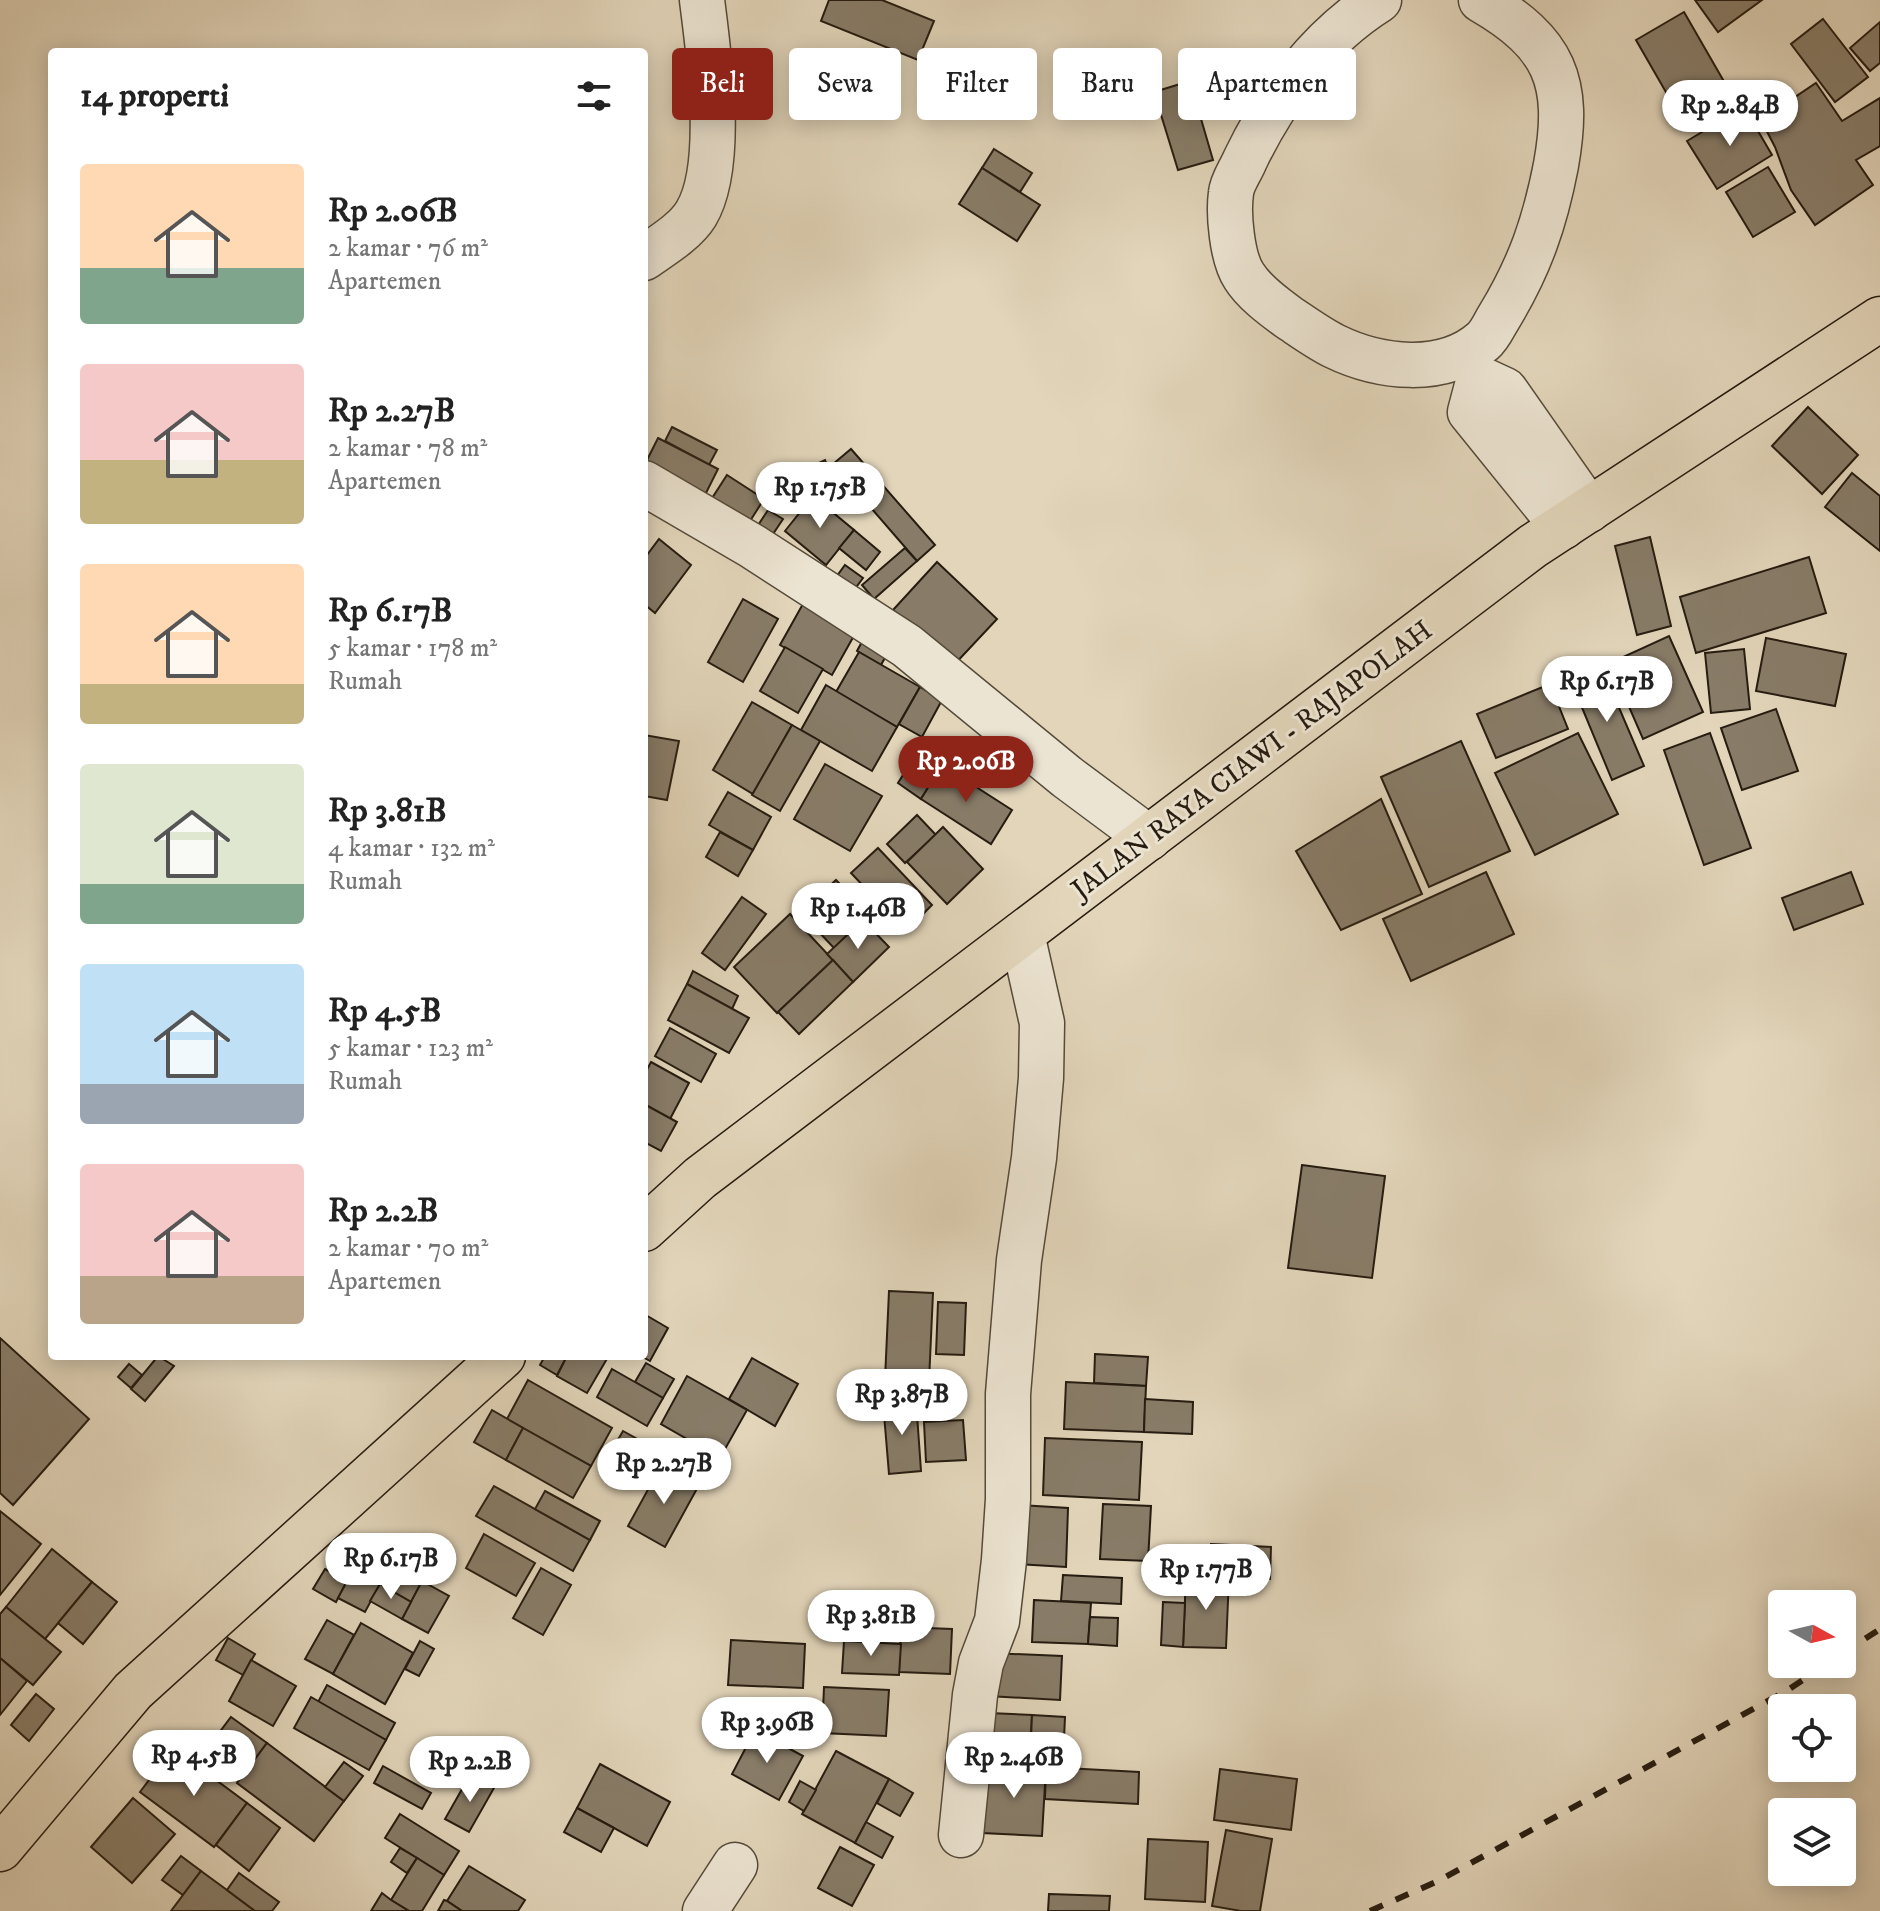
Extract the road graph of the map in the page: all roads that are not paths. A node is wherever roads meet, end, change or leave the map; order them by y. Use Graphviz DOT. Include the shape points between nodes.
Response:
graph roads {
  1 [pos="702,0"];
  2 [pos="1379,0"];
  3 [pos="1481,0"];
  4 [pos="648,255"];
  5 [pos="1880,319"];
  6 [pos="1473,366"];
  7 [pos="648,485"];
  8 [pos="1576,518"];
  9 [pos="1149,838"];
  10 [pos="1022,934"];
  11 [pos="648,1225"];
  12 [pos="499,1360"];
  13 [pos="961,1835"];
  14 [pos="0,1849"];
  15 [pos="735,1865"];
  16 [pos="705,1911"];
  1 -- 4 [label="street" via="711,76 708,182 694,217"];
  2 -- 6 [label="street" via="1350,18 1311,57 1254,141 1231,191 1236,255 1243,276 1273,306 1334,346 1402,364"];
  3 -- 6 [label="street" via="1522,26 1541,46 1562,99 1546,216 1517,288"];
  5 -- 8 [label="highway, JALAN RAYA CIAWI - RAJAPOLAH"];
  6 -- 8 [label="street" via="1505,390"];
  7 -- 9 [label="street" via="907,646"];
  8 -- 9 [label="highway, JALAN RAYA CIAWI - RAJAPOLAH"];
  9 -- 10 [label="highway, JALAN RAYA CIAWI - RAJAPOLAH"];
  10 -- 11 [label="highway, JALAN RAYA CIAWI - RAJAPOLAH" via="700,1178"];
  10 -- 13 [label="street" via="1042,1023 1041,1078 1008,1394 1004,1560 997,1621 975,1695"];
  12 -- 14 [label="highway" via="133,1691"];
  15 -- 16 [label="street"];
}
